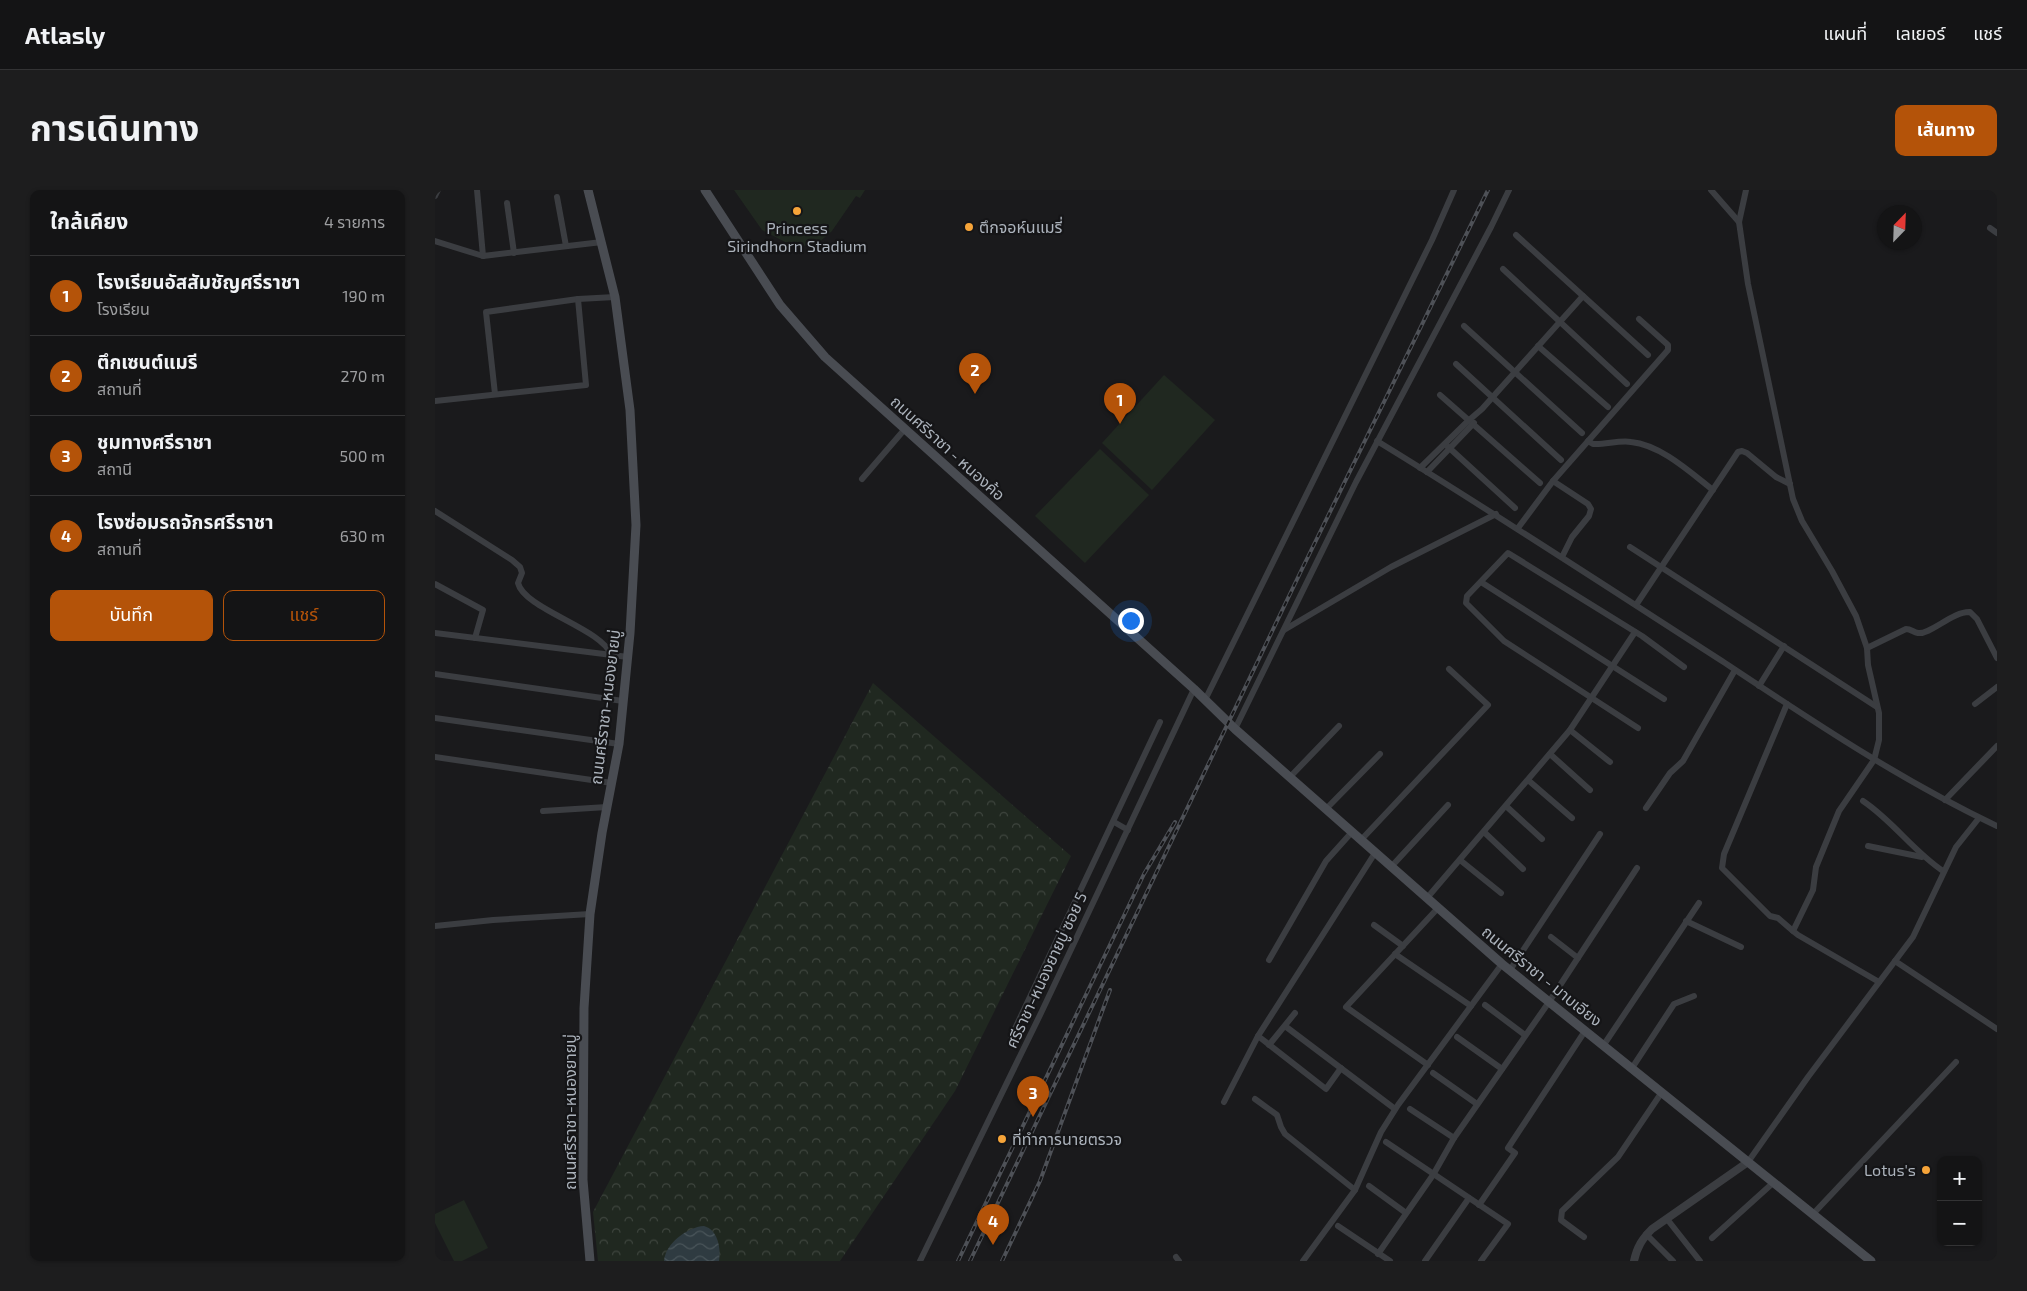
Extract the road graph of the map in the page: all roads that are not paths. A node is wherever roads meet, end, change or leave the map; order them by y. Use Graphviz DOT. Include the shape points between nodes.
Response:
graph roads {
  1 [pos="437,190"];
  2 [pos="477,190"];
  3 [pos="588,190"];
  4 [pos="705,190"];
  5 [pos="1454,190"];
  6 [pos="1509,190"];
  7 [pos="1711,190"];
  8 [pos="1746,190"];
  9 [pos="435,196"];
  10 [pos="557,196"];
  11 [pos="507,203"];
  12 [pos="1739,222"];
  13 [pos="1990,228"];
  14 [pos="1997,233"];
  15 [pos="1516,235"];
  16 [pos="435,241"];
  17 [pos="602,242"];
  18 [pos="566,246"];
  19 [pos="514,253"];
  20 [pos="483,256"];
  21 [pos="1503,270"];
  22 [pos="1583,296"];
  23 [pos="615,297"];
  24 [pos="578,299"];
  25 [pos="1639,319"];
  26 [pos="1560,322"];
  27 [pos="1464,326"];
  28 [pos="1538,346"];
  29 [pos="1648,356"];
  30 [pos="1456,364"];
  31 [pos="1515,372"];
  32 [pos="1627,384"];
  33 [pos="495,394"];
  34 [pos="1440,395"];
  35 [pos="1493,397"];
  36 [pos="435,401"];
  37 [pos="1608,407"];
  38 [pos="1470,423"];
  39 [pos="904,430"];
  40 [pos="1583,433"];
  41 [pos="1377,441"];
  42 [pos="1588,441"];
  43 [pos="1447,446"];
  44 [pos="1561,460"];
  45 [pos="1424,470"];
  46 [pos="862,479"];
  47 [pos="1553,481"];
  48 [pos="1540,483"];
  49 [pos="1790,484"];
  50 [pos="1713,490"];
  51 [pos="1515,508"];
  52 [pos="435,511"];
  53 [pos="1496,514"];
  54 [pos="1518,528"];
  55 [pos="1630,547"];
  56 [pos="1562,557"];
  57 [pos="1661,568"];
  58 [pos="1481,582"];
  59 [pos="435,584"];
  60 [pos="1636,605"];
  61 [pos="1283,630"];
  62 [pos="1635,632"];
  63 [pos="435,633"];
  64 [pos="475,638"];
  65 [pos="1784,646"];
  66 [pos="1867,648"];
  67 [pos="611,655"];
  68 [pos="628,657"];
  69 [pos="1997,658"];
  70 [pos="1613,665"];
  71 [pos="1684,667"];
  72 [pos="1449,669"];
  73 [pos="1735,670"];
  74 [pos="435,674"];
  75 [pos="1759,686"];
  76 [pos="1997,687"];
  77 [pos="1194,689"];
  78 [pos="1592,697"];
  79 [pos="1664,699"];
  80 [pos="1205,700"];
  81 [pos="623,701"];
  82 [pos="1787,704"];
  83 [pos="1975,704"];
  84 [pos="1877,706"];
  85 [pos="435,718"];
  86 [pos="1160,722"];
  87 [pos="1339,726"];
  88 [pos="1638,728"];
  89 [pos="1235,729"];
  90 [pos="1570,730"];
  91 [pos="619,744"];
  92 [pos="1997,746"];
  93 [pos="1380,754"];
  94 [pos="1550,754"];
  95 [pos="435,757"];
  96 [pos="1874,760"];
  97 [pos="1610,762"];
  98 [pos="1290,777"];
  99 [pos="1528,780"];
  100 [pos="612,783"];
  101 [pos="1590,790"];
  102 [pos="1863,800"];
  103 [pos="1945,800"];
  104 [pos="1448,805"];
  105 [pos="1506,806"];
  106 [pos="607,807"];
  107 [pos="1646,808"];
  108 [pos="1326,809"];
  109 [pos="543,811"];
  110 [pos="1572,818"];
  111 [pos="1979,818"];
  112 [pos="1114,822"];
  113 [pos="1997,826"];
  114 [pos="1128,830"];
  115 [pos="1352,832"];
  116 [pos="1484,832"];
  117 [pos="1600,834"];
  118 [pos="1542,839"];
  119 [pos="1361,840"];
  120 [pos="1869,846"];
  121 [pos="1375,853"];
  122 [pos="1923,857"];
  123 [pos="1460,860"];
  124 [pos="1391,867"];
  125 [pos="1637,868"];
  126 [pos="1523,869"];
  127 [pos="1943,871"];
  128 [pos="1501,893"];
  129 [pos="1427,898"];
  130 [pos="1699,903"];
  131 [pos="1438,908"];
  132 [pos="589,914"];
  133 [pos="1686,922"];
  134 [pos="1374,925"];
  135 [pos="435,926"];
  136 [pos="1793,931"];
  137 [pos="1551,937"];
  138 [pos="1403,946"];
  139 [pos="1741,946"];
  140 [pos="1395,954"];
  141 [pos="1578,958"];
  142 [pos="1269,960"];
  143 [pos="1895,961"];
  144 [pos="1502,964"];
  145 [pos="1510,970"];
  146 [pos="1879,982"];
  147 [pos="1694,996"];
  148 [pos="1549,1002"];
  149 [pos="1485,1005"];
  150 [pos="1471,1006"];
  151 [pos="1295,1013"];
  152 [pos="1285,1026"];
  153 [pos="1997,1029"];
  154 [pos="1585,1031"];
  155 [pos="1525,1035"];
  156 [pos="1258,1036"];
  157 [pos="1011,1037"];
  158 [pos="1457,1037"];
  159 [pos="1269,1045"];
  160 [pos="1603,1046"];
  161 [pos="1956,1062"];
  162 [pos="1428,1065"];
  163 [pos="1341,1068"];
  164 [pos="1632,1068"];
  165 [pos="1501,1069"];
  166 [pos="1433,1073"];
  167 [pos="1663,1092"];
  168 [pos="1255,1099"];
  169 [pos="1224,1102"];
  170 [pos="1477,1104"];
  171 [pos="1395,1109"];
  172 [pos="1411,1109"];
  173 [pos="1454,1138"];
  174 [pos="1385,1142"];
  175 [pos="1748,1162"];
  176 [pos="1433,1175"];
  177 [pos="1774,1182"];
  178 [pos="1369,1186"];
  179 [pos="1355,1190"];
  180 [pos="1469,1198"];
  181 [pos="1479,1205"];
  182 [pos="1406,1213"];
  183 [pos="1813,1214"];
  184 [pos="1667,1219"];
  185 [pos="1338,1226"];
  186 [pos="1647,1234"];
  187 [pos="1584,1237"];
  188 [pos="1712,1238"];
  189 [pos="1378,1254"];
  190 [pos="590,1261"];
  191 [pos="920,1261"];
  192 [pos="1303,1261"];
  193 [pos="1390,1261"];
  194 [pos="1425,1261"];
  195 [pos="1481,1261"];
  196 [pos="1634,1261"];
  197 [pos="1673,1261"];
  198 [pos="1701,1261"];
  199 [pos="1871,1261"];
  1 -- 9 [label="street"];
  2 -- 20 [label="street"];
  3 -- 17 [label="main road, ถนนศรีราชา-หนองยายบู่"];
  4 -- 39 [label="main road, ถนนศรีราชา - หนองค้อ" via="801,332"];
  5 -- 80 [label="street"];
  6 -- 41 [label="street"];
  7 -- 12 [label="street"];
  8 -- 12 [label="street"];
  10 -- 18 [label="street"];
  11 -- 19 [label="street"];
  12 -- 49 [label="street" via="1747,284"];
  13 -- 14 [label="street"];
  15 -- 22 [label="street"];
  16 -- 20 [label="street"];
  17 -- 18 [label="street"];
  17 -- 23 [label="main road, ถนนศรีราชา-หนองยายบู่"];
  18 -- 19 [label="street"];
  19 -- 20 [label="street"];
  21 -- 26 [label="street"];
  22 -- 26 [label="street"];
  22 -- 29 [label="street"];
  23 -- 24 [label="street"];
  23 -- 68 [label="main road, ถนนศรีราชา-หนองยายบู่" via="630,410 636,525"];
  24 -- 33 [label="street" via="486,312"];
  24 -- 33 [label="street" via="586,385"];
  25 -- 42 [label="street" via="1668,345 1668,350"];
  26 -- 28 [label="street"];
  26 -- 32 [label="street"];
  27 -- 31 [label="street"];
  28 -- 31 [label="street"];
  28 -- 37 [label="street"];
  30 -- 35 [label="street"];
  31 -- 35 [label="street"];
  31 -- 40 [label="street"];
  33 -- 36 [label="street"];
  34 -- 38 [label="street"];
  35 -- 38 [label="street"];
  35 -- 44 [label="street"];
  38 -- 43 [label="street"];
  38 -- 48 [label="street"];
  39 -- 46 [label="street"];
  39 -- 77 [label="main road, ถนนศรีราชา - หนองค้อ"];
  41 -- 45 [label="street"];
  41 -- 61 [label="street"];
  42 -- 47 [label="street"];
  42 -- 50 [label="street" via="1593,444 1630,442 1645,445 1668,456"];
  43 -- 45 [label="street"];
  43 -- 51 [label="street"];
  45 -- 53 [label="street"];
  47 -- 54 [label="street"];
  47 -- 56 [label="street" via="1588,504 1591,510"];
  49 -- 50 [label="street" via="1742,451 1738,452"];
  49 -- 66 [label="street" via="1802,521 1856,616"];
  50 -- 57 [label="street"];
  52 -- 67 [label="street" via="512,560 520,567 522,573 518,583 523,592 601,641"];
  53 -- 54 [label="street"];
  53 -- 61 [label="street" via="1391,567"];
  54 -- 56 [label="street"];
  55 -- 57 [label="street"];
  56 -- 60 [label="street"];
  57 -- 60 [label="street"];
  57 -- 65 [label="street"];
  58 -- 62 [label="street" via="1508,553"];
  58 -- 70 [label="street"];
  58 -- 78 [label="street" via="1467,596 1466,603 1504,641"];
  59 -- 64 [label="street" via="483,610"];
  60 -- 73 [label="street"];
  61 -- 89 [label="street"];
  62 -- 70 [label="street"];
  62 -- 71 [label="street"];
  63 -- 64 [label="street"];
  64 -- 67 [label="street"];
  65 -- 75 [label="street"];
  65 -- 84 [label="street"];
  66 -- 69 [label="street" via="1906,629 1924,632 1970,612"];
  66 -- 84 [label="street"];
  67 -- 68 [label="street"];
  68 -- 81 [label="main road, ถนนศรีราชา-หนองยายบู่"];
  70 -- 78 [label="street"];
  70 -- 79 [label="street"];
  72 -- 119 [label="street" via="1488,706"];
  73 -- 75 [label="street"];
  73 -- 107 [label="street" via="1683,761 1670,773"];
  74 -- 81 [label="street"];
  75 -- 82 [label="street"];
  76 -- 83 [label="street"];
  77 -- 80 [label="main road, ถนนศรีราชา - หนองค้อ"];
  77 -- 114 [label="street, ศรีราชา-หนองยายบู่ ซอย 5"];
  78 -- 88 [label="street"];
  78 -- 90 [label="street"];
  80 -- 89 [label="main road, ถนนศรีราชา - มาบเอียง"];
  81 -- 91 [label="main road, ถนนศรีราชา-หนองยายบู่"];
  82 -- 96 [label="street"];
  82 -- 136 [label="street" via="1723,854 1722,868 1770,916 1778,918"];
  84 -- 96 [label="street" via="1879,740"];
  85 -- 91 [label="street"];
  86 -- 112 [label="street"];
  87 -- 98 [label="street"];
  89 -- 98 [label="main road, ถนนศรีราชา - มาบเอียง"];
  90 -- 94 [label="street"];
  90 -- 97 [label="street"];
  91 -- 100 [label="main road, ถนนศรีราชา-หนองยายบู่"];
  92 -- 103 [label="street"];
  93 -- 108 [label="street"];
  94 -- 99 [label="street"];
  94 -- 101 [label="street"];
  95 -- 100 [label="street"];
  96 -- 103 [label="street"];
  96 -- 136 [label="street" via="1839,811 1816,867 1813,890"];
  98 -- 108 [label="main road, ถนนศรีราชา - มาบเอียง"];
  99 -- 105 [label="street"];
  99 -- 110 [label="street"];
  100 -- 106 [label="main road, ถนนศรีราชา-หนองยายบู่"];
  102 -- 122 [label="street" via="1882,814"];
  103 -- 111 [label="street"];
  104 -- 124 [label="street"];
  105 -- 116 [label="street"];
  105 -- 118 [label="street"];
  106 -- 109 [label="street"];
  106 -- 132 [label="main road, ถนนศรีราชา-หนองยายบู่"];
  108 -- 115 [label="main road, ถนนศรีราชา - มาบเอียง"];
  111 -- 113 [label="street"];
  111 -- 127 [label="street" via="1956,847"];
  112 -- 114 [label="street"];
  112 -- 157 [label="street"];
  114 -- 191 [label="street, ศรีราชา-หนองยายบู่ ซอย 5"];
  115 -- 119 [label="main road, ถนนศรีราชา - มาบเอียง"];
  115 -- 142 [label="street" via="1326,861"];
  116 -- 123 [label="street"];
  116 -- 126 [label="street"];
  117 -- 145 [label="street"];
  119 -- 121 [label="main road, ถนนศรีราชา - มาบเอียง"];
  120 -- 122 [label="street"];
  121 -- 124 [label="main road, ถนนศรีราชา - มาบเอียง"];
  121 -- 156 [label="street"];
  122 -- 127 [label="street"];
  123 -- 128 [label="street"];
  123 -- 129 [label="street"];
  124 -- 129 [label="main road, ถนนศรีราชา - มาบเอียง"];
  125 -- 141 [label="street"];
  127 -- 143 [label="street" via="1913,937"];
  129 -- 131 [label="main road, ถนนศรีราชา - มาบเอียง"];
  130 -- 133 [label="street"];
  131 -- 138 [label="street"];
  131 -- 144 [label="main road, ถนนศรีราชา - มาบเอียง"];
  132 -- 135 [label="street"];
  132 -- 190 [label="main road, ถนนศรีราชา-หนองยายบู่" via="584,1008 583,1180"];
  133 -- 139 [label="street"];
  133 -- 160 [label="street"];
  134 -- 138 [label="street"];
  136 -- 146 [label="street"];
  137 -- 141 [label="street"];
  138 -- 140 [label="street"];
  140 -- 150 [label="street"];
  140 -- 162 [label="street" via="1346,1007"];
  141 -- 148 [label="street"];
  143 -- 146 [label="street"];
  143 -- 153 [label="street"];
  144 -- 145 [label="main road, ถนนศรีราชา - มาบเอียง"];
  144 -- 150 [label="street"];
  145 -- 148 [label="main road, ถนนศรีราชา - มาบเอียง"];
  146 -- 175 [label="street"];
  147 -- 164 [label="street" via="1674,1004"];
  148 -- 154 [label="main road, ถนนศรีราชา - มาบเอียง"];
  148 -- 155 [label="street"];
  149 -- 155 [label="street"];
  150 -- 162 [label="street"];
  151 -- 152 [label="street"];
  152 -- 159 [label="street"];
  152 -- 163 [label="street"];
  154 -- 160 [label="main road, ถนนศรีราชา - มาบเอียง"];
  154 -- 181 [label="street" via="1508,1148 1515,1153"];
  155 -- 165 [label="street"];
  156 -- 159 [label="street"];
  156 -- 169 [label="street"];
  158 -- 165 [label="street"];
  159 -- 163 [label="street" via="1326,1089"];
  160 -- 164 [label="main road, ถนนศรีราชา - มาบเอียง"];
  161 -- 183 [label="street"];
  162 -- 171 [label="street"];
  163 -- 171 [label="street"];
  164 -- 167 [label="main road, ถนนศรีราชา - มาบเอียง"];
  165 -- 170 [label="street"];
  166 -- 170 [label="street"];
  167 -- 175 [label="main road, ถนนศรีราชา - มาบเอียง"];
  167 -- 187 [label="street" via="1618,1157 1562,1211 1561,1220"];
  168 -- 179 [label="street" via="1277,1115 1285,1134"];
  170 -- 173 [label="street"];
  171 -- 179 [label="street"];
  172 -- 173 [label="street"];
  173 -- 176 [label="street"];
  174 -- 176 [label="street"];
  175 -- 177 [label="main road, ถนนศรีราชา - มาบเอียง"];
  175 -- 184 [label="street"];
  176 -- 180 [label="street"];
  176 -- 182 [label="street"];
  177 -- 183 [label="main road, ถนนศรีราชา - มาบเอียง"];
  177 -- 188 [label="street"];
  178 -- 182 [label="street"];
  179 -- 192 [label="street"];
  180 -- 181 [label="street"];
  180 -- 194 [label="street"];
  181 -- 195 [label="street" via="1508,1224"];
  182 -- 189 [label="street"];
  183 -- 199 [label="main road, ถนนศรีราชา - มาบเอียง"];
  184 -- 186 [label="street"];
  184 -- 198 [label="street"];
  185 -- 189 [label="street"];
  186 -- 196 [label="street" via="1636,1250"];
  186 -- 197 [label="street"];
  189 -- 193 [label="street"];
}
